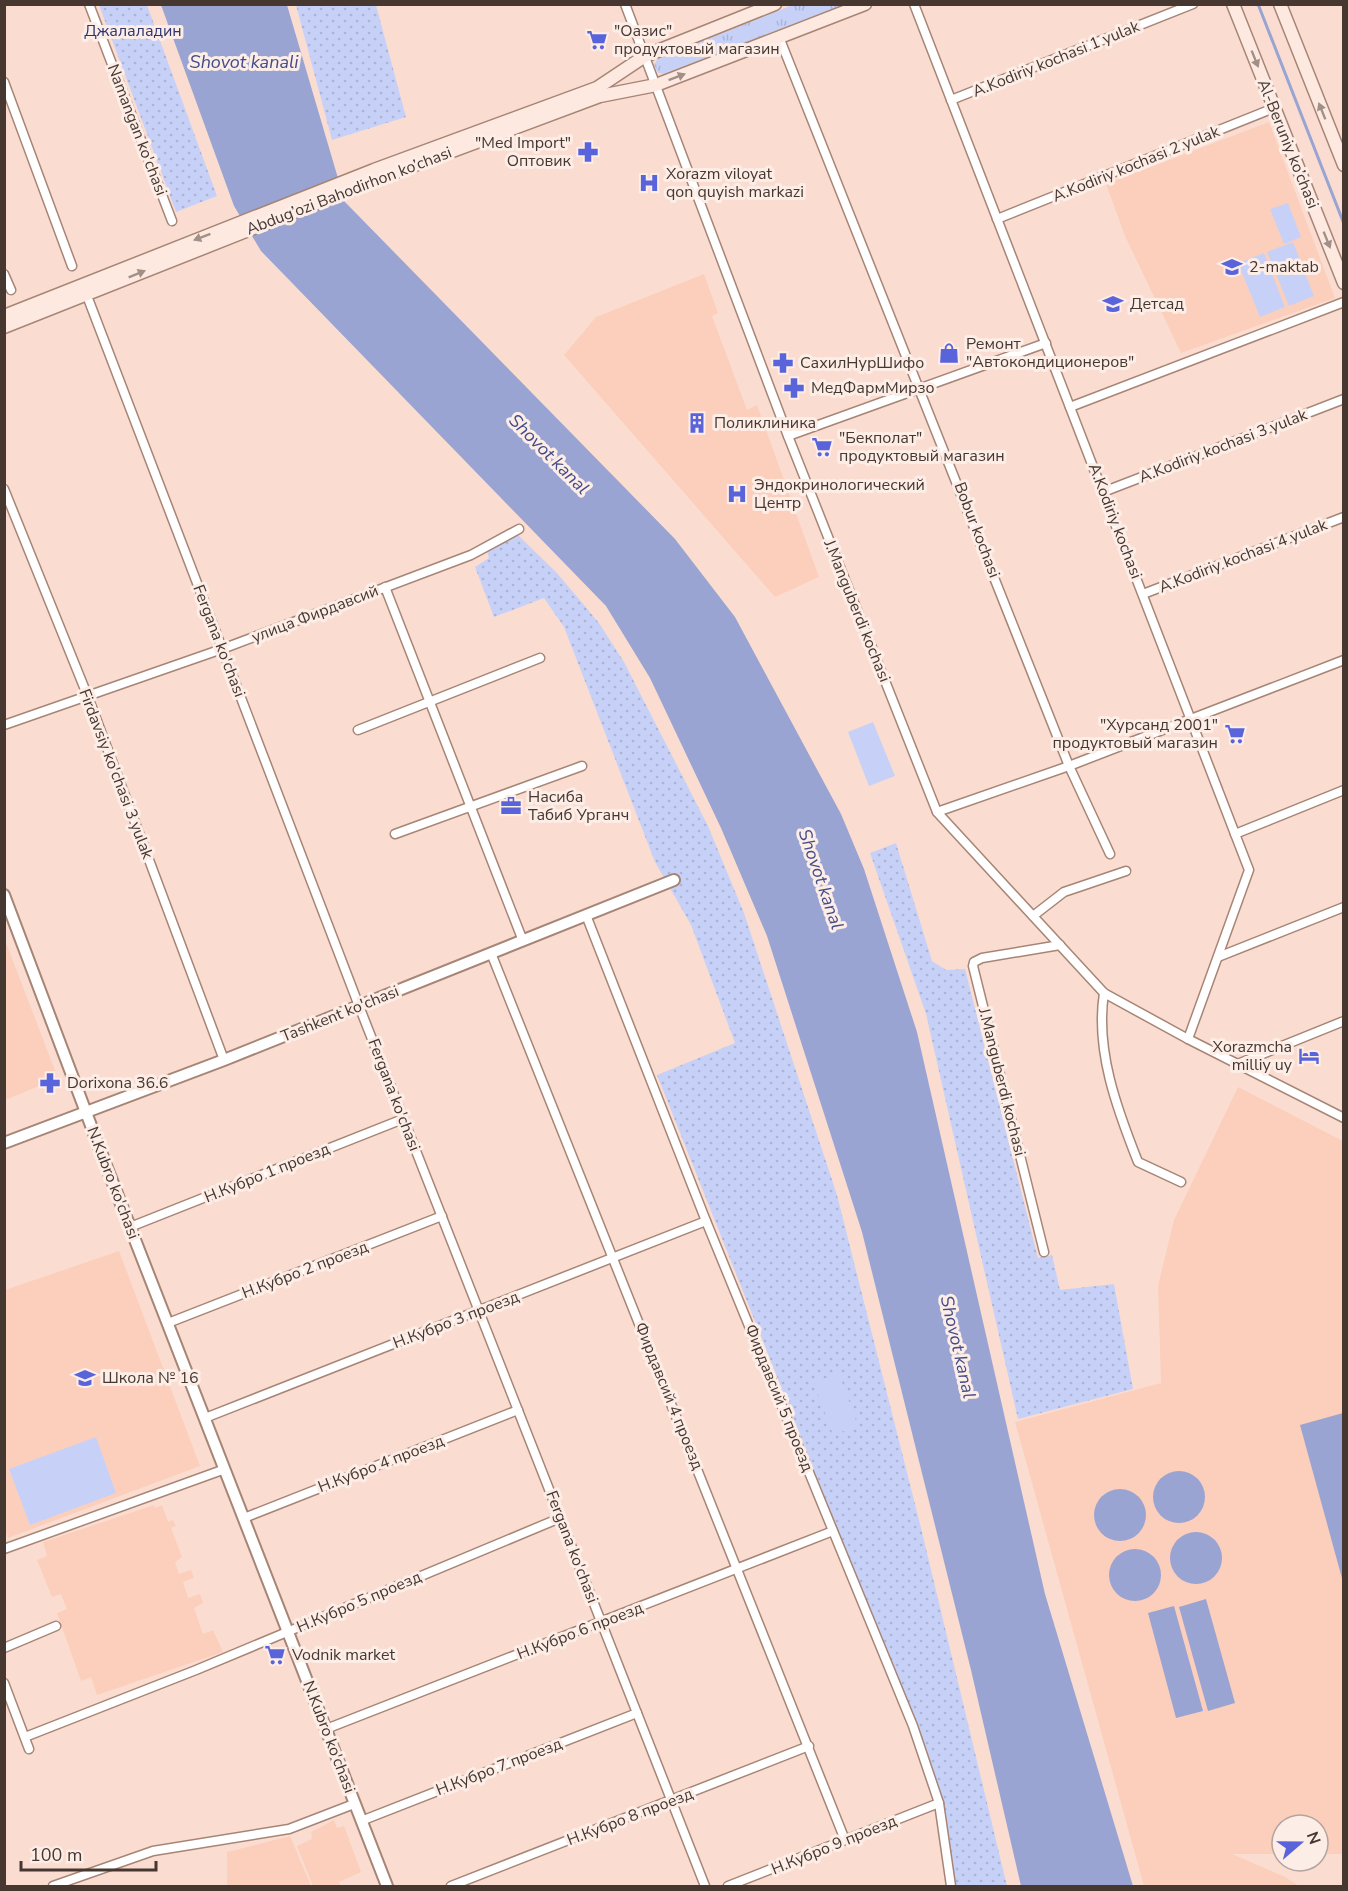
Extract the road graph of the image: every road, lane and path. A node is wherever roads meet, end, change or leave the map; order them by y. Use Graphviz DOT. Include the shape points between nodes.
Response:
graph roads {
  1 [pos="89,4"];
  2 [pos="625,4"];
  3 [pos="865,4"];
  4 [pos="914,4"];
  5 [pos="1193,4"];
  6 [pos="1233,4"];
  7 [pos="1280,4"];
  8 [pos="771,5"];
  9 [pos="780,38"];
  10 [pos="645,56"];
  11 [pos="4,82"];
  12 [pos="656,85"];
  13 [pos="951,100"];
  14 [pos="1274,108"];
  15 [pos="1344,165"];
  16 [pos="376,174"];
  17 [pos="998,219"];
  18 [pos="172,221"];
  19 [pos="170,255"];
  20 [pos="72,266"];
  21 [pos="4,274"];
  22 [pos="1344,282"];
  23 [pos="11,290"];
  24 [pos="89,301"];
  25 [pos="1344,302"];
  26 [pos="4,316"];
  27 [pos="4,327"];
  28 [pos="1046,343"];
  29 [pos="922,390"];
  30 [pos="1344,399"];
  31 [pos="1070,407"];
  32 [pos="788,436"];
  33 [pos="4,489"];
  34 [pos="1104,492"];
  35 [pos="1344,517"];
  36 [pos="519,529"];
  37 [pos="385,587"];
  38 [pos="1143,594"];
  39 [pos="222,649"];
  40 [pos="540,658"];
  41 [pos="1344,660"];
  42 [pos="88,698"];
  43 [pos="430,703"];
  44 [pos="1192,719"];
  45 [pos="4,725"];
  46 [pos="358,730"];
  47 [pos="582,766"];
  48 [pos="1069,766"];
  49 [pos="1344,790"];
  50 [pos="470,807"];
  51 [pos="937,812"];
  52 [pos="395,834"];
  53 [pos="1235,834"];
  54 [pos="1110,854"];
  55 [pos="1126,871"];
  56 [pos="674,880"];
  57 [pos="4,895"];
  58 [pos="1344,907"];
  59 [pos="586,915"];
  60 [pos="1033,916"];
  61 [pos="523,940"];
  62 [pos="1060,945"];
  63 [pos="491,953"];
  64 [pos="1218,957"];
  65 [pos="1104,993"];
  66 [pos="359,1006"];
  67 [pos="1344,1021"];
  68 [pos="1188,1039"];
  69 [pos="224,1060"];
  70 [pos="1240,1063"];
  71 [pos="86,1111"];
  72 [pos="1344,1118"];
  73 [pos="403,1119"];
  74 [pos="4,1143"];
  75 [pos="1181,1182"];
  76 [pos="442,1216"];
  77 [pos="706,1221"];
  78 [pos="130,1227"];
  79 [pos="1044,1252"];
  80 [pos="614,1259"];
  81 [pos="479,1311"];
  82 [pos="168,1323"];
  83 [pos="518,1410"];
  84 [pos="205,1418"];
  85 [pos="225,1469"];
  86 [pos="244,1518"];
  87 [pos="560,1518"];
  88 [pos="833,1531"];
  89 [pos="4,1549"];
  90 [pos="738,1570"];
  91 [pos="601,1623"];
  92 [pos="56,1626"];
  93 [pos="287,1631"];
  94 [pos="4,1648"];
  95 [pos="4,1683"];
  96 [pos="637,1713"];
  97 [pos="326,1729"];
  98 [pos="25,1737"];
  99 [pos="809,1746"];
  100 [pos="29,1749"];
  101 [pos="671,1801"];
  102 [pos="939,1803"];
  103 [pos="354,1804"];
  104 [pos="361,1821"];
  105 [pos="845,1840"];
  106 [pos="53,1887"];
  107 [pos="387,1887"];
  108 [pos="451,1887"];
  109 [pos="705,1887"];
  110 [pos="728,1887"];
  111 [pos="951,1887"];
  1 -- 18 [label="street, Namangan ko'chasi"];
  2 -- 10 [label="street, J.Manguberdi kochasi"];
  3 -- 9 [label="main road, Abdug’ozi Bahodirhon ko’chasi"];
  4 -- 13 [label="street, A.Kodiriy kochasi"];
  5 -- 13 [label="street, A.Kodiriy kochasi 1 yulak"];
  6 -- 14 [label="main road, Al-Beruniy ko’chasi, one-way"];
  15 -- 7 [label="main road, one-way"];
  8 -- 10 [label="main road, Abdug’ozi Bahodirhon ko’chasi"];
  12 -- 9 [label="main road, Abdug’ozi Bahodirhon ko’chasi, one-way"];
  9 -- 29 [label="street, Bobur kochasi"];
  10 -- 12 [label="street, J.Manguberdi kochasi"];
  10 -- 16 [label="main road, Abdug’ozi Bahodirhon ko’chasi" via="597,88"];
  11 -- 20 [label="street"];
  12 -- 16 [label="main road, Abdug’ozi Bahodirhon ko’chasi" via="600,96"];
  12 -- 32 [label="street, J.Manguberdi kochasi"];
  13 -- 17 [label="street, A.Kodiriy kochasi"];
  14 -- 17 [label="street, A.Kodiriy kochasi 2 yulak"];
  14 -- 22 [label="main road, Al-Beruniy ko’chasi, one-way"];
  16 -- 19 [label="main road, Abdug’ozi Bahodirhon ko’chasi"];
  17 -- 28 [label="street, A.Kodiriy kochasi"];
  19 -- 26 [label="main road, Abdug’ozi Bahodirhon ko’chasi"];
  27 -- 19 [label="main road, Abdug’ozi Bahodirhon ko’chasi, one-way"];
  21 -- 23 [label="street"];
  24 -- 39 [label="street, Fergana ko'chasi"];
  25 -- 31 [label="street"];
  28 -- 29 [label="street"];
  28 -- 31 [label="street, A.Kodiriy kochasi"];
  29 -- 32 [label="street"];
  29 -- 48 [label="street, Bobur kochasi"];
  30 -- 34 [label="street, A.Kodiriy kochasi 3 yulak"];
  31 -- 34 [label="street, A.Kodiriy kochasi"];
  32 -- 51 [label="street, J.Manguberdi kochasi"];
  33 -- 42 [label="street, Firdavsiy ko'chasi 3 yulak"];
  34 -- 38 [label="street, A.Kodiriy kochasi"];
  35 -- 38 [label="street, A.Kodiriy kochasi 4 yulak"];
  36 -- 37 [label="street, улица Фирдавсий" via="471,555"];
  37 -- 39 [label="street, улица Фирдавсий"];
  37 -- 43 [label="street"];
  38 -- 44 [label="street, A.Kodiriy kochasi"];
  39 -- 42 [label="street, улица Фирдавсий"];
  39 -- 66 [label="street, Fergana ko'chasi"];
  40 -- 43 [label="street"];
  41 -- 44 [label="street"];
  42 -- 45 [label="street, улица Фирдавсий"];
  42 -- 69 [label="street, Firdavsiy ko'chasi 3 yulak"];
  43 -- 46 [label="street"];
  43 -- 50 [label="street"];
  44 -- 48 [label="street"];
  44 -- 53 [label="street, A.Kodiriy kochasi"];
  47 -- 50 [label="street"];
  48 -- 51 [label="street"];
  48 -- 54 [label="street, Bobur kochasi"];
  49 -- 53 [label="street"];
  50 -- 52 [label="street"];
  50 -- 61 [label="street"];
  51 -- 60 [label="street, J.Manguberdi kochasi"];
  53 -- 64 [label="street, A.Kodiriy kochasi" via="1249,870"];
  55 -- 60 [label="street" via="1065,892"];
  56 -- 59 [label="street, Tashkent ko'chasi"];
  57 -- 71 [label="street, N.Kubro ko'chasi"];
  58 -- 64 [label="street"];
  59 -- 61 [label="street, Tashkent ko'chasi"];
  59 -- 77 [label="street, Фирдавсий 5 проезд"];
  60 -- 62 [label="street, J.Manguberdi kochasi"];
  61 -- 63 [label="street, Tashkent ko'chasi"];
  62 -- 65 [label="street, J.Manguberdi kochasi"];
  62 -- 79 [label="street, J.Manguberdi kochasi" via="982,958 973,966"];
  63 -- 66 [label="street, Tashkent ko'chasi"];
  63 -- 80 [label="street, Фирдавсий 4 проезд"];
  64 -- 68 [label="street, A.Kodiriy kochasi"];
  65 -- 68 [label="street, J.Manguberdi kochasi"];
  65 -- 75 [label="street" via="1100,1020 1113,1090 1138,1162"];
  66 -- 69 [label="street, Tashkent ko'chasi"];
  66 -- 73 [label="street, Fergana ko'chasi"];
  67 -- 70 [label="street"];
  68 -- 70 [label="street, J.Manguberdi kochasi"];
  69 -- 71 [label="street, Tashkent ko'chasi"];
  70 -- 72 [label="street, J.Manguberdi kochasi"];
  71 -- 74 [label="street, Tashkent ko'chasi"];
  71 -- 78 [label="street, N.Kubro ko'chasi"];
  73 -- 76 [label="street, Fergana ko'chasi"];
  73 -- 78 [label="street, Н.Кубро 1 проезд"];
  76 -- 81 [label="street, Fergana ko'chasi"];
  76 -- 82 [label="street, Н.Кубро 2 проезд"];
  77 -- 80 [label="street, Н.Кубро 3 проезд"];
  77 -- 88 [label="street, Фирдавсий 5 проезд"];
  78 -- 82 [label="street, N.Kubro ko'chasi"];
  80 -- 81 [label="street, Н.Кубро 3 проезд"];
  80 -- 90 [label="street, Фирдавсий 4 проезд"];
  81 -- 83 [label="street, Fergana ko'chasi"];
  81 -- 84 [label="street, Н.Кубро 3 проезд"];
  82 -- 84 [label="street, N.Kubro ko'chasi"];
  83 -- 86 [label="street, Н.Кубро 4 проезд"];
  83 -- 87 [label="street, Fergana ko'chasi"];
  84 -- 85 [label="street, N.Kubro ko'chasi"];
  85 -- 86 [label="street, N.Kubro ko'chasi"];
  85 -- 89 [label="street"];
  86 -- 93 [label="street, N.Kubro ko'chasi"];
  87 -- 91 [label="street, Fergana ko'chasi"];
  87 -- 93 [label="street, Н.Кубро 5 проезд"];
  88 -- 90 [label="street, Н.Кубро 6 проезд"];
  88 -- 102 [label="street, Фирдавсий 5 проезд" via="913,1726"];
  90 -- 91 [label="street, Н.Кубро 6 проезд"];
  90 -- 99 [label="street, Фирдавсий 4 проезд"];
  91 -- 96 [label="street, Fergana ko'chasi"];
  91 -- 97 [label="street, Н.Кубро 6 проезд"];
  92 -- 94 [label="street"];
  93 -- 97 [label="street, N.Kubro ko'chasi"];
  93 -- 98 [label="street, Н.Кубро 5 проезд"];
  95 -- 98 [label="street"];
  96 -- 101 [label="street, Fergana ko'chasi"];
  96 -- 104 [label="street, Н.Кубро 7 проезд"];
  97 -- 103 [label="street, N.Kubro ko'chasi"];
  98 -- 100 [label="street"];
  99 -- 101 [label="street, Н.Кубро 8 проезд"];
  99 -- 105 [label="street, Фирдавсий 4 проезд"];
  101 -- 108 [label="street, Н.Кубро 8 проезд"];
  101 -- 109 [label="street, Fergana ko'chasi"];
  102 -- 105 [label="street, Н.Кубро 9 проезд"];
  102 -- 111 [label="street, Фирдавсий 5 проезд"];
  103 -- 104 [label="street, N.Kubro ko'chasi"];
  103 -- 106 [label="street, N.Kubro ko'chasi" via="289,1829 153,1851"];
  104 -- 107 [label="street, N.Kubro ko'chasi"];
  105 -- 110 [label="street, Н.Кубро 9 проезд"];
}
